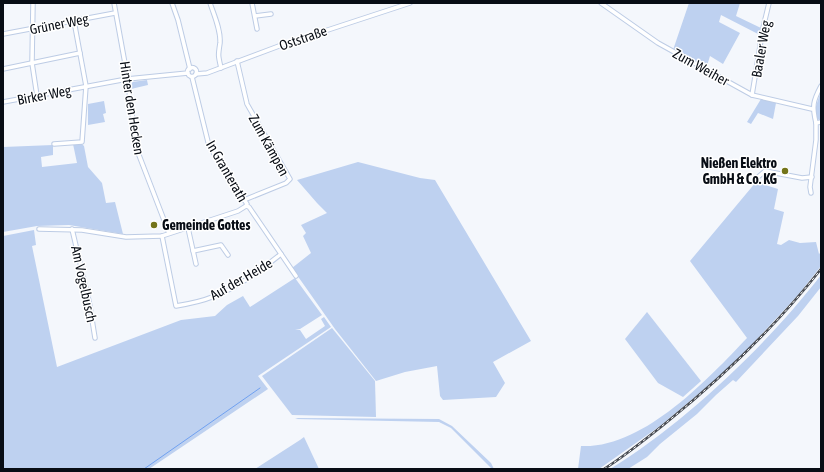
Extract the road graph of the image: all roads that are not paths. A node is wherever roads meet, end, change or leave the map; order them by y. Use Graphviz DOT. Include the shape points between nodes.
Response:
graph roads {
  1 [pos="33,3"];
  2 [pos="114,3"];
  3 [pos="172,3"];
  4 [pos="210,3"];
  5 [pos="252,3"];
  6 [pos="410,3"];
  7 [pos="601,3"];
  8 [pos="769,3"];
  9 [pos="115,13"];
  10 [pos="271,14"];
  11 [pos="255,16"];
  12 [pos="74,21"];
  13 [pos="32,29"];
  14 [pos="257,29"];
  15 [pos="3,34"];
  16 [pos="80,54"];
  17 [pos="237,61"];
  18 [pos="32,63"];
  19 [pos="190,68"];
  20 [pos="221,68"];
  21 [pos="3,69"];
  22 [pos="188,74"];
  23 [pos="196,74"];
  24 [pos="192,77"];
  25 [pos="127,79"];
  26 [pos="86,86"];
  27 [pos="821,86"];
  28 [pos="752,95"];
  29 [pos="37,96"];
  30 [pos="3,102"];
  31 [pos="812,109"];
  32 [pos="821,122"];
  33 [pos="816,124"];
  34 [pos="54,144"];
  35 [pos="758,177"];
  36 [pos="812,177"];
  37 [pos="811,193"];
  38 [pos="244,200"];
  39 [pos="246,206"];
  40 [pos="39,228"];
  41 [pos="188,228"];
  42 [pos="72,229"];
  43 [pos="169,233"];
  44 [pos="162,236"];
  45 [pos="193,251"];
  46 [pos="281,254"];
  47 [pos="228,255"];
  48 [pos="196,264"];
  49 [pos="296,276"];
  50 [pos="95,338"];
  1 -- 13 [label="street"];
  2 -- 9 [label="street, Hinter den Hecken"];
  3 -- 19 [label="street"];
  4 -- 20 [label="street" via="216,18 219,36 217,54"];
  5 -- 11 [label="street"];
  6 -- 17 [label="street, Oststraße"];
  7 -- 28 [label="street, Zum Weiher" via="658,43"];
  8 -- 28 [label="street, Baaler Weg" via="762,28"];
  9 -- 12 [label="street, Grüner Weg"];
  9 -- 25 [label="street, Hinter den Hecken"];
  10 -- 11 [label="street"];
  11 -- 14 [label="street"];
  12 -- 13 [label="street, Grüner Weg"];
  12 -- 16 [label="street"];
  13 -- 15 [label="street, Grüner Weg"];
  13 -- 18 [label="street"];
  16 -- 18 [label="street"];
  16 -- 26 [label="street"];
  17 -- 20 [label="street, Oststraße"];
  17 -- 38 [label="street, Zum Kämpen" via="247,104 290,179"];
  18 -- 21 [label="street"];
  18 -- 29 [label="street"];
  19 -- 22 [label="street"];
  19 -- 23 [label="street" via="194,69"];
  20 -- 23 [label="street, Oststraße"];
  22 -- 24 [label="street"];
  22 -- 25 [label="street, Birker Weg"];
  23 -- 24 [label="street"];
  24 -- 38 [label="street, In Granterath" via="210,146"];
  25 -- 26 [label="street, Birker Weg"];
  25 -- 43 [label="street, Hinter den Hecken" via="137,150"];
  26 -- 29 [label="street, Birker Weg"];
  26 -- 34 [label="street, Birker Weg" via="82,142"];
  27 -- 31 [label="street"];
  28 -- 31 [label="street, Zum Weiher"];
  29 -- 30 [label="street, Birker Weg"];
  31 -- 33 [label="street"];
  32 -- 33 [label="street"];
  33 -- 36 [label="street"];
  35 -- 36 [label="street" via="766,171 802,178"];
  36 -- 37 [label="street"];
  38 -- 39 [label="street, In Granterath"];
  39 -- 41 [label="street, Am Vogelbusch"];
  39 -- 46 [label="street, In Granterath"];
  40 -- 42 [label="street, Am Vogelbusch"];
  41 -- 43 [label="street, Am Vogelbusch"];
  41 -- 45 [label="street"];
  42 -- 44 [label="street, Am Vogelbusch" via="126,237"];
  42 -- 50 [label="street, Am Vogelbusch"];
  43 -- 44 [label="street, Am Vogelbusch"];
  44 -- 46 [label="street, Auf der Heide" via="176,306 221,294"];
  45 -- 47 [label="street" via="221,246"];
  45 -- 48 [label="street"];
  46 -- 49 [label="street, In Granterath"];
}
